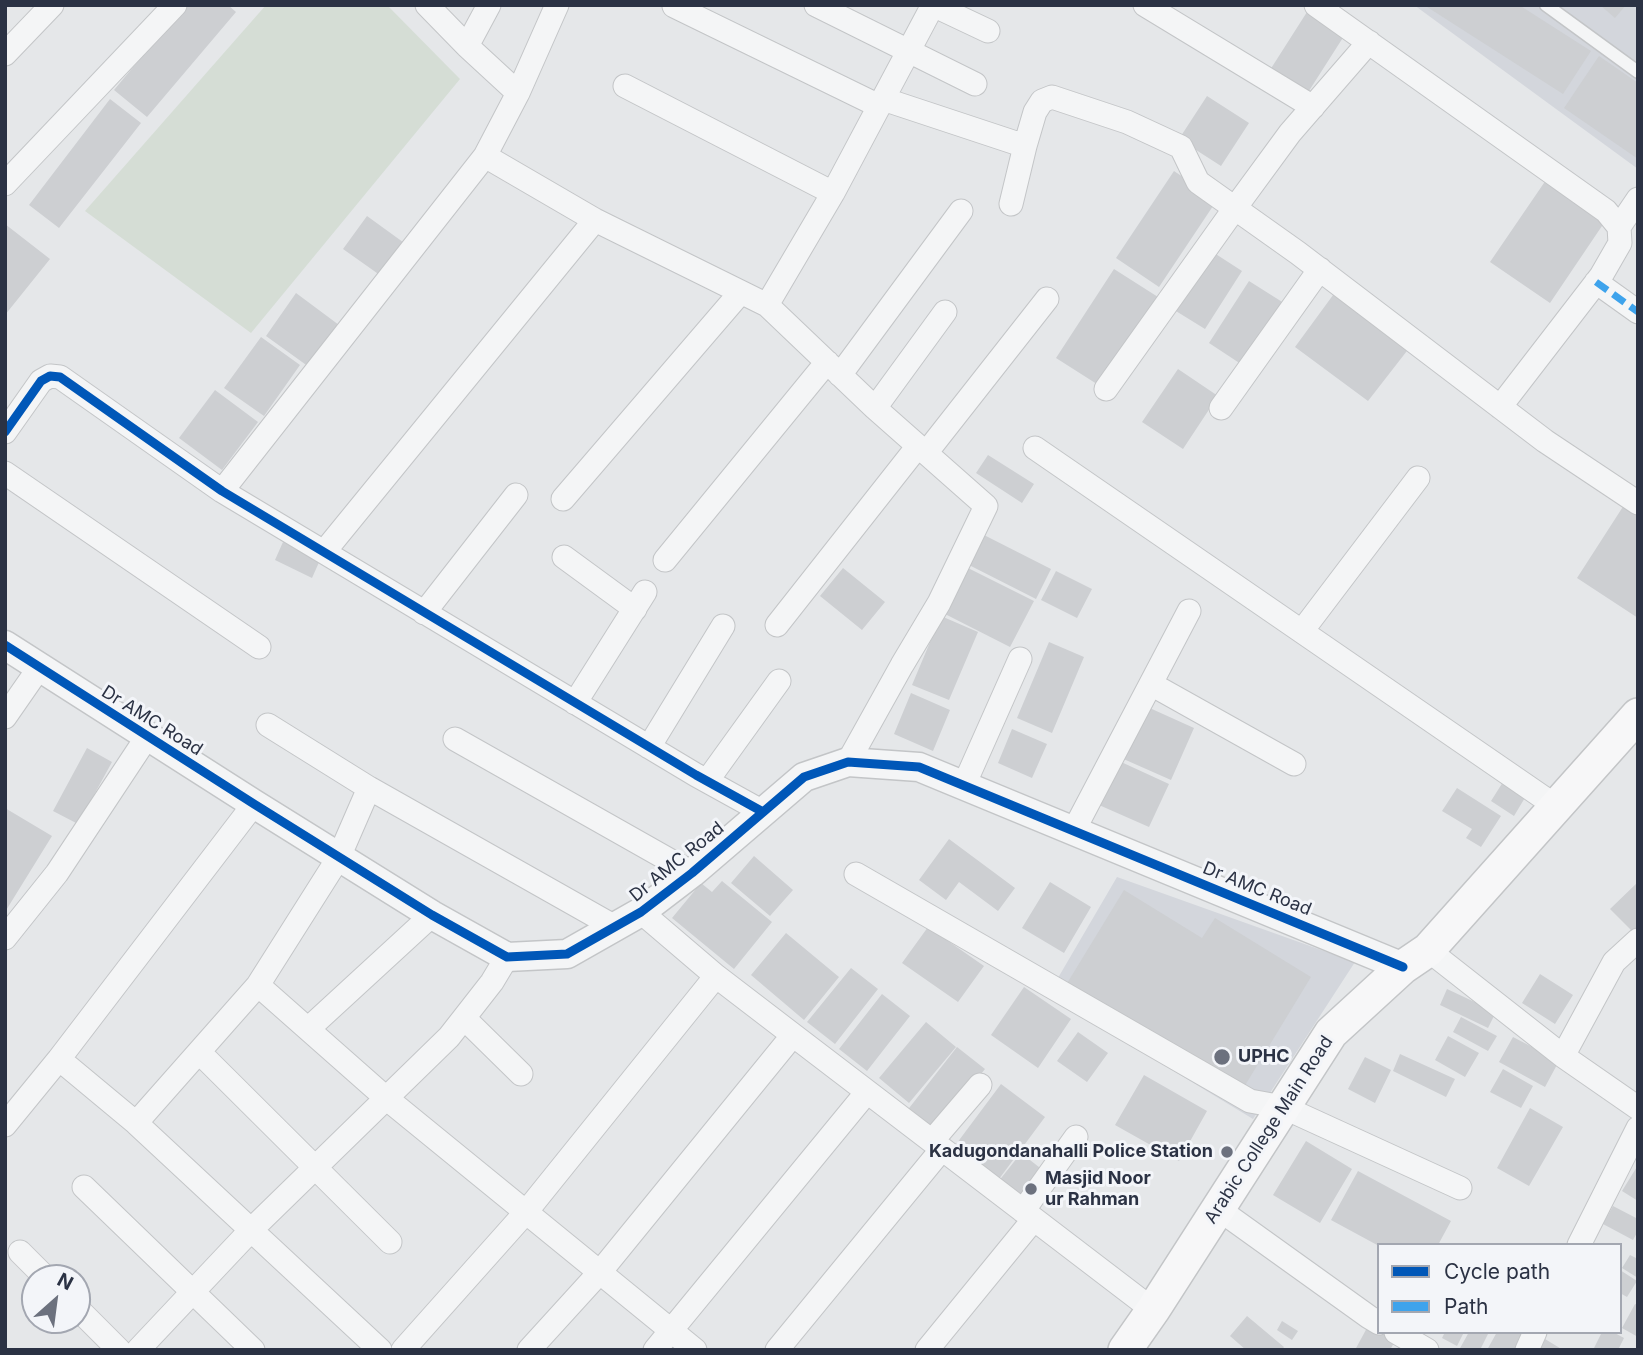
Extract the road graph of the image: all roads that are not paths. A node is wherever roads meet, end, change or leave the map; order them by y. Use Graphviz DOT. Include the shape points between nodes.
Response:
graph roads {
  1 [pos="52,5"];
  2 [pos="175,5"];
  3 [pos="427,5"];
  4 [pos="489,5"];
  5 [pos="557,5"];
  6 [pos="816,5"];
  7 [pos="933,5"];
  8 [pos="1145,5"];
  9 [pos="1316,5"];
  10 [pos="1546,5"];
  11 [pos="674,6"];
  12 [pos="988,31"];
  13 [pos="1369,42"];
  14 [pos="467,46"];
  15 [pos="908,52"];
  16 [pos="5,54"];
  17 [pos="1638,72"];
  18 [pos="975,84"];
  19 [pos="625,86"];
  20 [pos="518,93"];
  21 [pos="881,102"];
  22 [pos="1313,107"];
  23 [pos="1025,146"];
  24 [pos="485,156"];
  25 [pos="5,184"];
  26 [pos="833,193"];
  27 [pos="1638,199"];
  28 [pos="1011,204"];
  29 [pos="1235,208"];
  30 [pos="961,211"];
  31 [pos="595,220"];
  32 [pos="1619,226"];
  33 [pos="1320,269"];
  34 [pos="1597,282"];
  35 [pos="740,293"];
  36 [pos="1047,299"];
  37 [pos="767,306"];
  38 [pos="944,312"];
  39 [pos="1638,312"];
  40 [pos="834,369"];
  41 [pos="1106,389"];
  42 [pos="1500,407"];
  43 [pos="875,408"];
  44 [pos="1221,408"];
  45 [pos="5,432"];
  46 [pos="1035,447"];
  47 [pos="922,450"];
  48 [pos="5,473"];
  49 [pos="1418,478"];
  50 [pos="222,491"];
  51 [pos="516,495"];
  52 [pos="564,499"];
  53 [pos="1638,503"];
  54 [pos="324,552"];
  55 [pos="564,557"];
  56 [pos="665,560"];
  57 [pos="1189,611"];
  58 [pos="424,613"];
  59 [pos="777,625"];
  60 [pos="723,626"];
  61 [pos="1302,631"];
  62 [pos="5,645"];
  63 [pos="260,647"];
  64 [pos="1020,659"];
  65 [pos="39,668"];
  66 [pos="779,681"];
  67 [pos="1151,684"];
  68 [pos="575,703"];
  69 [pos="1638,715"];
  70 [pos="5,717"];
  71 [pos="268,725"];
  72 [pos="148,737"];
  73 [pos="455,739"];
  74 [pos="649,747"];
  75 [pos="848,762"];
  76 [pos="1294,764"];
  77 [pos="707,781"];
  78 [pos="964,785"];
  79 [pos="369,788"];
  80 [pos="254,804"];
  81 [pos="1557,807"];
  82 [pos="763,812"];
  83 [pos="1074,830"];
  84 [pos="339,857"];
  85 [pos="692,873"];
  86 [pos="856,874"];
  87 [pos="641,912"];
  88 [pos="432,915"];
  89 [pos="615,927"];
  90 [pos="5,938"];
  91 [pos="1638,940"];
  92 [pos="507,957"];
  93 [pos="1415,958"];
  94 [pos="716,976"];
  95 [pos="258,985"];
  96 [pos="464,1018"];
  97 [pos="308,1029"];
  98 [pos="793,1035"];
  99 [pos="199,1052"];
  100 [pos="1563,1056"];
  101 [pos="59,1059"];
  102 [pos="521,1074"];
  103 [pos="980,1085"];
  104 [pos="867,1092"];
  105 [pos="386,1098"];
  106 [pos="1283,1107"];
  107 [pos="1638,1108"];
  108 [pos="136,1124"];
  109 [pos="5,1125"];
  110 [pos="1638,1128"];
  111 [pos="1076,1137"];
  112 [pos="937,1145"];
  113 [pos="316,1166"];
  114 [pos="85,1187"];
  115 [pos="1460,1188"];
  116 [pos="1217,1209"];
  117 [pos="526,1212"];
  118 [pos="1029,1215"];
  119 [pos="251,1230"];
  120 [pos="390,1242"];
  121 [pos="1580,1243"];
  122 [pos="20,1252"];
  123 [pos="32,1264"];
  124 [pos="600,1272"];
  125 [pos="193,1290"];
  126 [pos="1153,1310"];
  127 [pos="91,1322"];
  128 [pos="1377,1322"];
  129 [pos="672,1331"];
  130 [pos="1399,1334"];
  131 [pos="1534,1334"];
  132 [pos="374,1348"];
  133 [pos="119,1350"];
  134 [pos="138,1350"];
  135 [pos="253,1350"];
  136 [pos="402,1350"];
  137 [pos="529,1350"];
  138 [pos="655,1350"];
  139 [pos="695,1350"];
  140 [pos="777,1350"];
  141 [pos="927,1350"];
  142 [pos="1125,1350"];
  143 [pos="1427,1350"];
  144 [pos="1527,1350"];
  1 -- 16 [label="street"];
  2 -- 25 [label="street"];
  3 -- 14 [label="street"];
  4 -- 14 [label="street"];
  5 -- 20 [label="street"];
  6 -- 15 [label="street"];
  7 -- 12 [label="street"];
  7 -- 15 [label="street"];
  8 -- 22 [label="street"];
  9 -- 13 [label="street"];
  10 -- 17 [label="lane"];
  11 -- 21 [label="street"];
  13 -- 22 [label="street"];
  13 -- 32 [label="street" via="1606,211"];
  14 -- 20 [label="street"];
  15 -- 18 [label="street"];
  15 -- 21 [label="street"];
  19 -- 26 [label="street"];
  20 -- 24 [label="street"];
  21 -- 23 [label="street"];
  21 -- 26 [label="street"];
  22 -- 29 [label="street"];
  23 -- 28 [label="street"];
  23 -- 29 [label="street" via="1035,112 1042,101 1052,97 1127,122 1181,147 1198,182"];
  24 -- 31 [label="street"];
  24 -- 50 [label="street"];
  26 -- 37 [label="street"];
  27 -- 32 [label="street"];
  29 -- 33 [label="street"];
  29 -- 41 [label="street"];
  30 -- 40 [label="street"];
  31 -- 35 [label="street"];
  31 -- 54 [label="street"];
  32 -- 34 [label="street" via="1620,243"];
  33 -- 42 [label="street"];
  33 -- 44 [label="street"];
  34 -- 39 [label="street"];
  34 -- 42 [label="street"];
  35 -- 37 [label="street"];
  35 -- 52 [label="street"];
  36 -- 47 [label="street"];
  37 -- 40 [label="street"];
  38 -- 43 [label="street"];
  40 -- 43 [label="street"];
  40 -- 56 [label="street"];
  42 -- 53 [label="street"];
  43 -- 47 [label="street"];
  45 -- 50 [label="street" via="41,381 60,377"];
  46 -- 61 [label="street"];
  47 -- 59 [label="street"];
  47 -- 75 [label="street" via="986,506 939,603"];
  48 -- 63 [label="street"];
  49 -- 61 [label="street"];
  50 -- 54 [label="street"];
  51 -- 58 [label="street"];
  54 -- 58 [label="street"];
  55 -- 68 [label="street" via="640,601"];
  57 -- 67 [label="street"];
  58 -- 68 [label="street"];
  60 -- 74 [label="street"];
  61 -- 81 [label="street"];
  62 -- 65 [label="street, Dr AMC Road"];
  64 -- 78 [label="street"];
  65 -- 70 [label="street"];
  65 -- 72 [label="street, Dr AMC Road"];
  66 -- 77 [label="street"];
  67 -- 76 [label="street"];
  67 -- 83 [label="street"];
  68 -- 74 [label="street"];
  69 -- 81 [label="main road, Arabic College Main Road"];
  71 -- 79 [label="street"];
  72 -- 80 [label="street, Dr AMC Road"];
  72 -- 90 [label="street" via="57,873"];
  73 -- 85 [label="street"];
  74 -- 77 [label="street"];
  75 -- 78 [label="street, Dr AMC Road" via="919,767"];
  75 -- 82 [label="street, Dr AMC Road" via="804,777"];
  77 -- 82 [label="street"];
  78 -- 83 [label="street, Dr AMC Road"];
  79 -- 84 [label="street"];
  79 -- 89 [label="street"];
  80 -- 84 [label="street, Dr AMC Road"];
  80 -- 101 [label="street"];
  81 -- 93 [label="main road, Arabic College Main Road"];
  82 -- 85 [label="street, Dr AMC Road"];
  83 -- 93 [label="street, Dr AMC Road"];
  84 -- 88 [label="street, Dr AMC Road"];
  84 -- 95 [label="street"];
  85 -- 87 [label="street, Dr AMC Road"];
  86 -- 106 [label="street" via="1250,1101"];
  87 -- 89 [label="street, Dr AMC Road"];
  87 -- 94 [label="street"];
  88 -- 92 [label="street, Dr AMC Road"];
  88 -- 97 [label="street"];
  89 -- 92 [label="street, Dr AMC Road" via="567,954"];
  91 -- 100 [label="street" via="1614,962"];
  92 -- 96 [label="street"];
  93 -- 100 [label="street"];
  93 -- 106 [label="main road, Arabic College Main Road" via="1331,1033"];
  94 -- 98 [label="street"];
  94 -- 117 [label="street"];
  95 -- 97 [label="street"];
  95 -- 99 [label="street"];
  96 -- 102 [label="street"];
  96 -- 105 [label="street"];
  97 -- 105 [label="street"];
  98 -- 104 [label="street"];
  98 -- 124 [label="street"];
  99 -- 108 [label="street"];
  99 -- 113 [label="street"];
  100 -- 107 [label="street"];
  101 -- 108 [label="street"];
  101 -- 109 [label="street"];
  103 -- 112 [label="street"];
  104 -- 112 [label="street"];
  104 -- 129 [label="street"];
  105 -- 113 [label="street"];
  105 -- 117 [label="street"];
  106 -- 115 [label="street"];
  106 -- 116 [label="main road, Arabic College Main Road"];
  108 -- 119 [label="street"];
  110 -- 121 [label="street"];
  111 -- 118 [label="street"];
  112 -- 118 [label="street"];
  112 -- 140 [label="street"];
  113 -- 119 [label="street"];
  113 -- 120 [label="street"];
  114 -- 125 [label="street"];
  116 -- 126 [label="main road, Arabic College Main Road"];
  116 -- 128 [label="street"];
  117 -- 124 [label="street"];
  117 -- 136 [label="street"];
  118 -- 126 [label="street"];
  118 -- 141 [label="street"];
  119 -- 125 [label="street"];
  119 -- 132 [label="street"];
  122 -- 123 [label="street"];
  124 -- 129 [label="street"];
  124 -- 137 [label="street"];
  125 -- 134 [label="street"];
  125 -- 135 [label="street"];
  126 -- 142 [label="main road, Arabic College Main Road"];
  127 -- 133 [label="street"];
  129 -- 138 [label="street"];
  129 -- 139 [label="street"];
  130 -- 143 [label="street"];
  131 -- 144 [label="street"];
}
